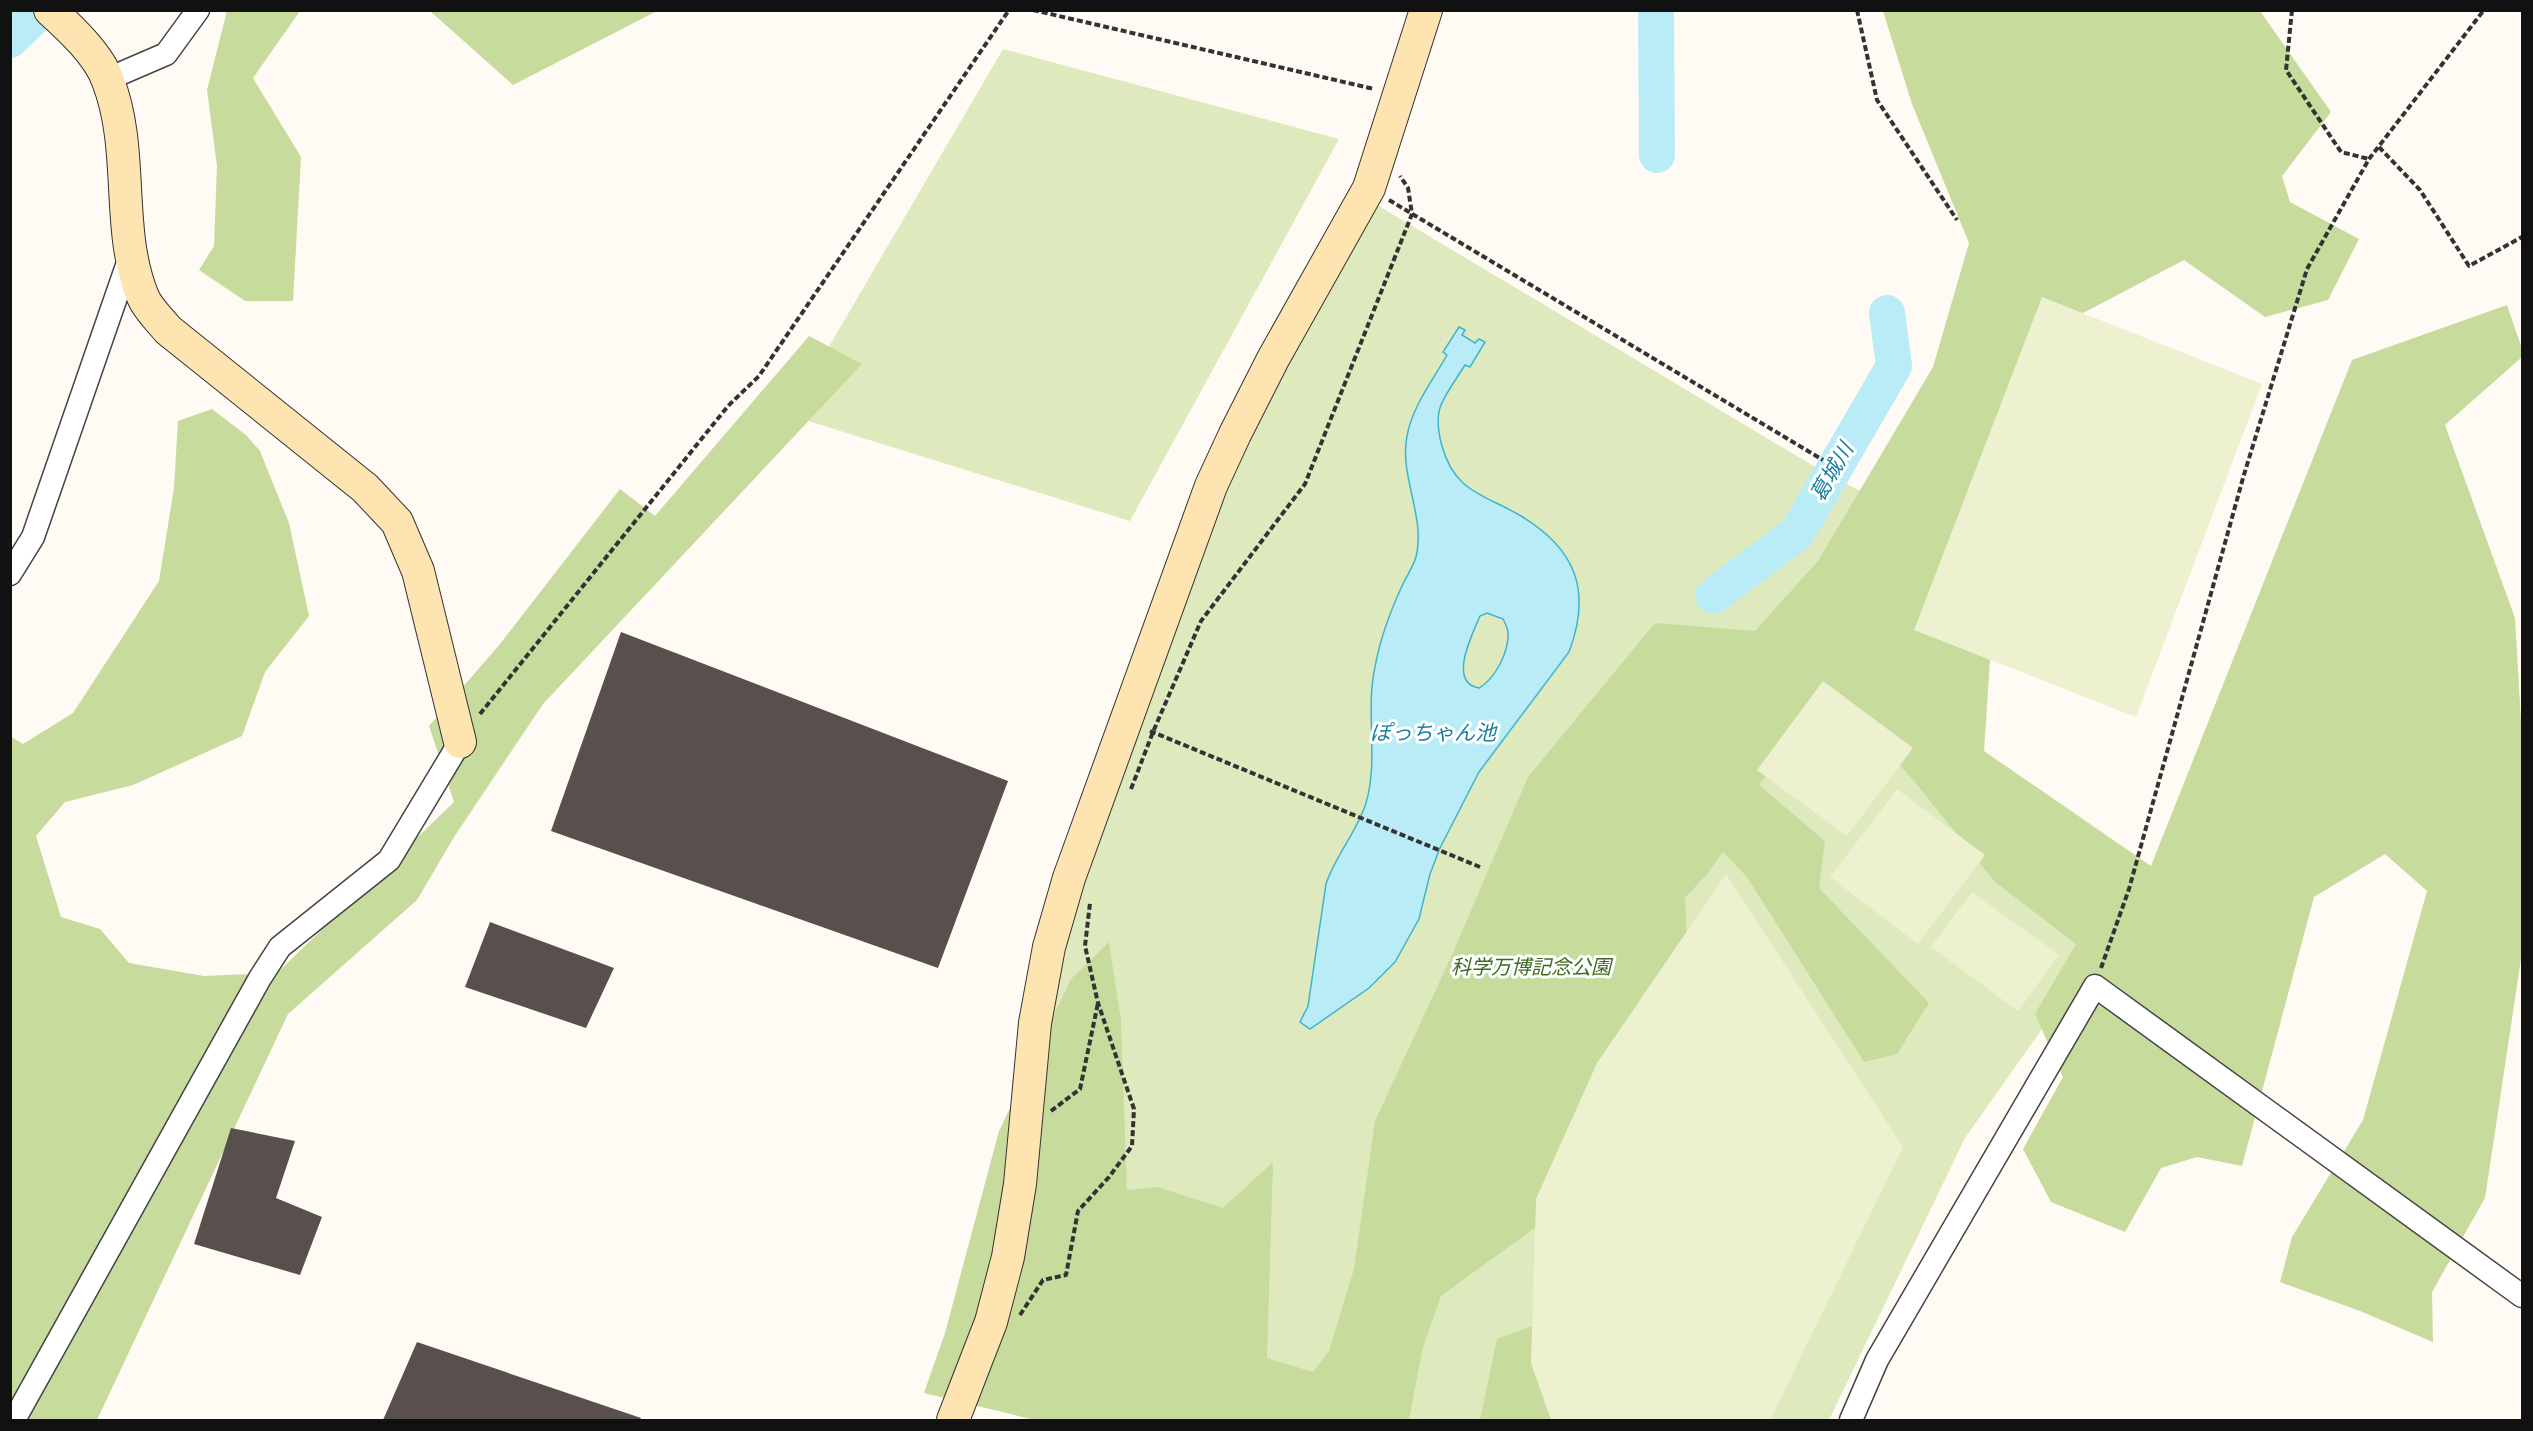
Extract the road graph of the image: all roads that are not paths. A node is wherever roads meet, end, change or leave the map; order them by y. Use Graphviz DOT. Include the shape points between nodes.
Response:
graph roads {
  1 [pos="50,10"];
  2 [pos="198,10"];
  3 [pos="1426,10"];
  4 [pos="108,79"];
  5 [pos="131,254"];
  6 [pos="10,574"];
  7 [pos="460,742"];
  8 [pos="2523,1296"];
  9 [pos="14,1420"];
  10 [pos="953,1420"];
  11 [pos="1851,1420"];
  1 -- 4 [label="street" via="78,35"];
  2 -- 4 [label="street" via="166,54"];
  3 -- 10 [label="street" via="1369,188 1274,358 1211,486 1069,878 1049,947 1035,1023 1020,1184 1005,1268 991,1323"];
  4 -- 5 [label="street" via="121,126"];
  5 -- 6 [label="street" via="33,537"];
  5 -- 7 [label="street" via="143,299 168,330 365,488 397,522 418,571"];
  7 -- 9 [label="street" via="389,860 280,947"];
  8 -- 11 [label="street" via="2095,986 1877,1360"];
}
